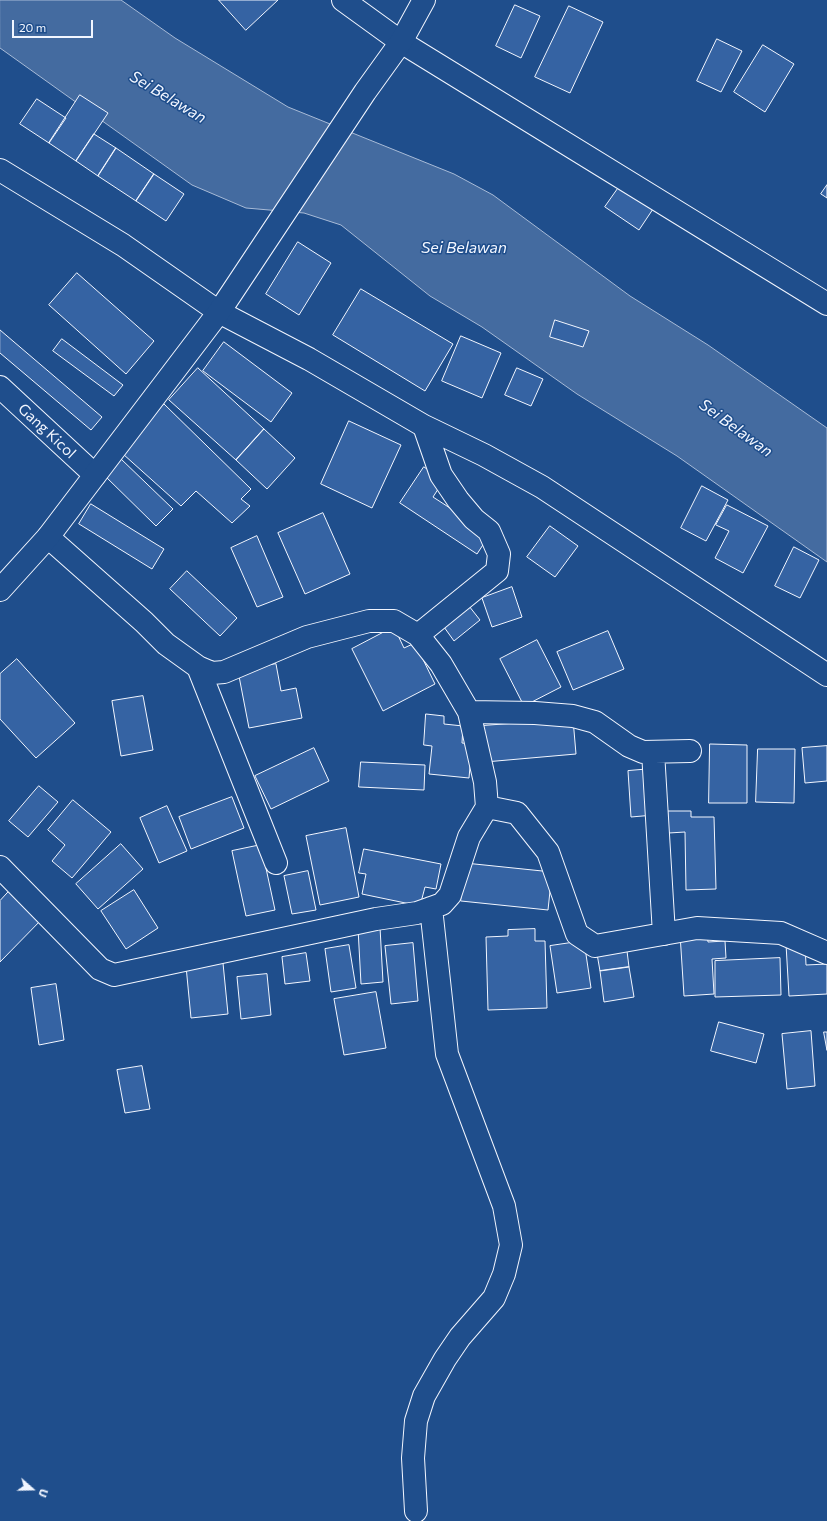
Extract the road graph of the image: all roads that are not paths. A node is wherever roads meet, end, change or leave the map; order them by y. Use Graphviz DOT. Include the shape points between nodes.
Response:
graph roads {
  1 [pos="343,0"];
  2 [pos="424,0"];
  3 [pos="401,42"];
  4 [pos="0,170"];
  5 [pos="827,304"];
  6 [pos="219,312"];
  7 [pos="0,387"];
  8 [pos="424,426"];
  9 [pos="95,475"];
  10 [pos="48,537"];
  11 [pos="0,590"];
  12 [pos="418,635"];
  13 [pos="198,667"];
  14 [pos="827,674"];
  15 [pos="469,712"];
  16 [pos="690,751"];
  17 [pos="653,752"];
  18 [pos="487,807"];
  19 [pos="276,863"];
  20 [pos="0,867"];
  21 [pos="431,908"];
  22 [pos="664,934"];
  23 [pos="827,953"];
  24 [pos="416,1511"];
  1 -- 3 [label="street"];
  2 -- 3 [label="street"];
  3 -- 5 [label="street"];
  3 -- 6 [label="street"];
  4 -- 6 [label="street" via="123,245"];
  6 -- 8 [label="street" via="309,359"];
  6 -- 9 [label="street"];
  7 -- 9 [label="street, Gang Kicol"];
  8 -- 12 [label="street" via="441,475 474,519 489,531 499,554 497,571"];
  8 -- 14 [label="street" via="542,487"];
  9 -- 10 [label="street"];
  10 -- 11 [label="street"];
  10 -- 13 [label="street" via="166,644"];
  12 -- 13 [label="street" via="394,621 369,621 307,637 224,672 212,673"];
  12 -- 15 [label="street" via="441,664"];
  13 -- 19 [label="street"];
  15 -- 17 [label="street" via="573,716 595,722 629,746 643,752"];
  15 -- 18 [label="street" via="485,782"];
  16 -- 17 [label="street"];
  17 -- 22 [label="street"];
  18 -- 21 [label="street" via="469,837 450,895 442,904"];
  18 -- 22 [label="street" via="517,813 548,852 577,934 586,941 595,946"];
  20 -- 21 [label="street" via="100,968 114,975"];
  21 -- 24 [label="street" via="447,1054 504,1206 511,1244 504,1274 494,1298 460,1337 424,1396 416,1421 413,1458"];
  22 -- 23 [label="street" via="697,928 782,933"];
}
